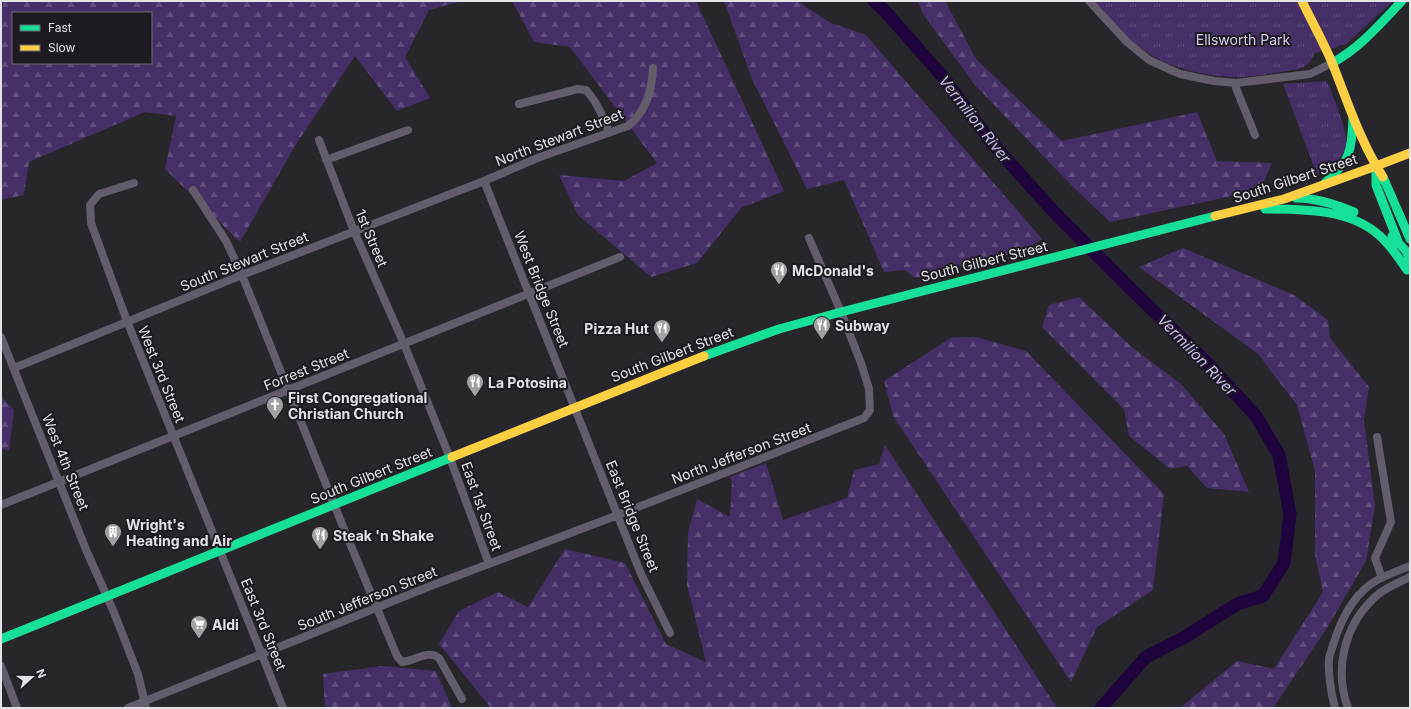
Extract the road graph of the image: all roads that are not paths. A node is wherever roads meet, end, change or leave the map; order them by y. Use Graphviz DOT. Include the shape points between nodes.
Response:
graph roads {
  1 [pos="1089,1"];
  2 [pos="1302,1"];
  3 [pos="1312,1"];
  4 [pos="1402,1"];
  5 [pos="1332,63"];
  6 [pos="652,68"];
  7 [pos="1236,83"];
  8 [pos="519,104"];
  9 [pos="1353,116"];
  10 [pos="408,130"];
  11 [pos="609,132"];
  12 [pos="1255,135"];
  13 [pos="319,140"];
  14 [pos="1410,153"];
  15 [pos="326,160"];
  16 [pos="1376,166"];
  17 [pos="484,181"];
  18 [pos="134,183"];
  19 [pos="1321,186"];
  20 [pos="193,190"];
  21 [pos="1284,199"];
  22 [pos="1246,210"];
  23 [pos="354,232"];
  24 [pos="809,238"];
  25 [pos="1410,239"];
  26 [pos="1399,245"];
  27 [pos="620,257"];
  28 [pos="1410,260"];
  29 [pos="1409,272"];
  30 [pos="242,275"];
  31 [pos="530,294"];
  32 [pos="841,312"];
  33 [pos="127,322"];
  34 [pos="1,337"];
  35 [pos="404,344"];
  36 [pos="14,368"];
  37 [pos="288,390"];
  38 [pos="575,408"];
  39 [pos="174,436"];
  40 [pos="1377,437"];
  41 [pos="450,458"];
  42 [pos="60,481"];
  43 [pos="334,504"];
  44 [pos="1,505"];
  45 [pos="618,515"];
  46 [pos="220,551"];
  47 [pos="489,564"];
  48 [pos="1410,566"];
  49 [pos="1410,576"];
  50 [pos="1382,578"];
  51 [pos="106,597"];
  52 [pos="377,608"];
  53 [pos="670,633"];
  54 [pos="1,639"];
  55 [pos="262,655"];
  56 [pos="1,666"];
  57 [pos="462,699"];
  58 [pos="146,704"];
  59 [pos="17,708"];
  60 [pos="128,708"];
  61 [pos="283,708"];
  62 [pos="1335,708"];
  63 [pos="1348,708"];
  1 -- 7 [label="street" via="1127,42 1149,60 1180,74"];
  2 -- 5 [label="main road"];
  3 -- 5 [label="main road"];
  4 -- 5 [label="main road" via="1367,38 1345,57"];
  5 -- 7 [label="street" via="1310,74"];
  5 -- 9 [label="main road"];
  6 -- 11 [label="street, North Stewart Street" via="649,96 637,119 628,126"];
  7 -- 12 [label="street"];
  8 -- 11 [label="street" via="578,89 586,90"];
  9 -- 16 [label="main road"];
  9 -- 19 [label="main road" via="1349,156"];
  10 -- 15 [label="street"];
  11 -- 17 [label="street, North Stewart Street"];
  13 -- 15 [label="street, 1st Street"];
  14 -- 16 [label="main road, South Gilbert Street"];
  15 -- 23 [label="street, 1st Street"];
  16 -- 19 [label="main road, South Gilbert Street"];
  16 -- 25 [label="main road" via="1386,182"];
  16 -- 26 [label="main road" via="1376,185"];
  17 -- 23 [label="street, South Stewart Street"];
  17 -- 31 [label="street, West Bridge Street"];
  18 -- 33 [label="street, West 3rd Street" via="99,194 90,205 91,223"];
  19 -- 21 [label="main road, South Gilbert Street"];
  20 -- 30 [label="street" via="226,241"];
  21 -- 22 [label="main road, South Gilbert Street"];
  21 -- 26 [label="main road" via="1307,198 1352,211 1387,232"];
  22 -- 29 [label="main road" via="1286,209 1345,217 1376,232"];
  22 -- 32 [label="main road, South Gilbert Street"];
  23 -- 30 [label="street, South Stewart Street"];
  23 -- 35 [label="street, 1st Street"];
  24 -- 32 [label="street"];
  26 -- 28 [label="main road" via="1406,251"];
  26 -- 29 [label="main road"];
  27 -- 31 [label="street, Forrest Street"];
  30 -- 33 [label="street, South Stewart Street"];
  30 -- 37 [label="street"];
  31 -- 35 [label="street, Forrest Street"];
  31 -- 38 [label="street, West Bridge Street"];
  32 -- 38 [label="main road, South Gilbert Street" via="729,346"];
  32 -- 45 [label="street, North Jefferson Street" via="869,389 870,410 864,418"];
  33 -- 36 [label="street, South Stewart Street"];
  33 -- 39 [label="street, West 3rd Street"];
  34 -- 36 [label="street, West 4th Street"];
  35 -- 37 [label="street, Forrest Street"];
  35 -- 41 [label="street, 1st Street"];
  36 -- 42 [label="street, West 4th Street"];
  37 -- 39 [label="street, Forrest Street"];
  37 -- 43 [label="street"];
  38 -- 41 [label="main road, South Gilbert Street"];
  38 -- 45 [label="street, East Bridge Street"];
  39 -- 42 [label="street, Forrest Street"];
  39 -- 46 [label="street, West 3rd Street"];
  40 -- 50 [label="street" via="1391,522 1375,558"];
  41 -- 43 [label="main road, South Gilbert Street"];
  41 -- 47 [label="street, East 1st Street"];
  42 -- 44 [label="street, Forrest Street"];
  42 -- 51 [label="street, West 4th Street"];
  43 -- 46 [label="main road, South Gilbert Street"];
  43 -- 52 [label="street"];
  45 -- 47 [label="street, South Jefferson Street"];
  45 -- 53 [label="street, East Bridge Street" via="641,574"];
  46 -- 51 [label="main road, South Gilbert Street"];
  46 -- 55 [label="street, East 3rd Street"];
  47 -- 52 [label="street, South Jefferson Street"];
  48 -- 50 [label="street"];
  49 -- 63 [label="street" via="1373,599 1357,618 1347,640 1341,674 1342,689"];
  50 -- 62 [label="street" via="1366,588 1355,600 1337,632 1329,658 1330,686"];
  51 -- 54 [label="main road, South Gilbert Street"];
  51 -- 58 [label="street, West 4th Street" via="138,674"];
  52 -- 55 [label="street, South Jefferson Street"];
  52 -- 57 [label="street" via="397,656 402,662 435,654"];
  55 -- 58 [label="street, South Jefferson Street"];
  55 -- 61 [label="street, East 3rd Street"];
  56 -- 59 [label="street"];
  58 -- 60 [label="street, South Jefferson Street"];
}
